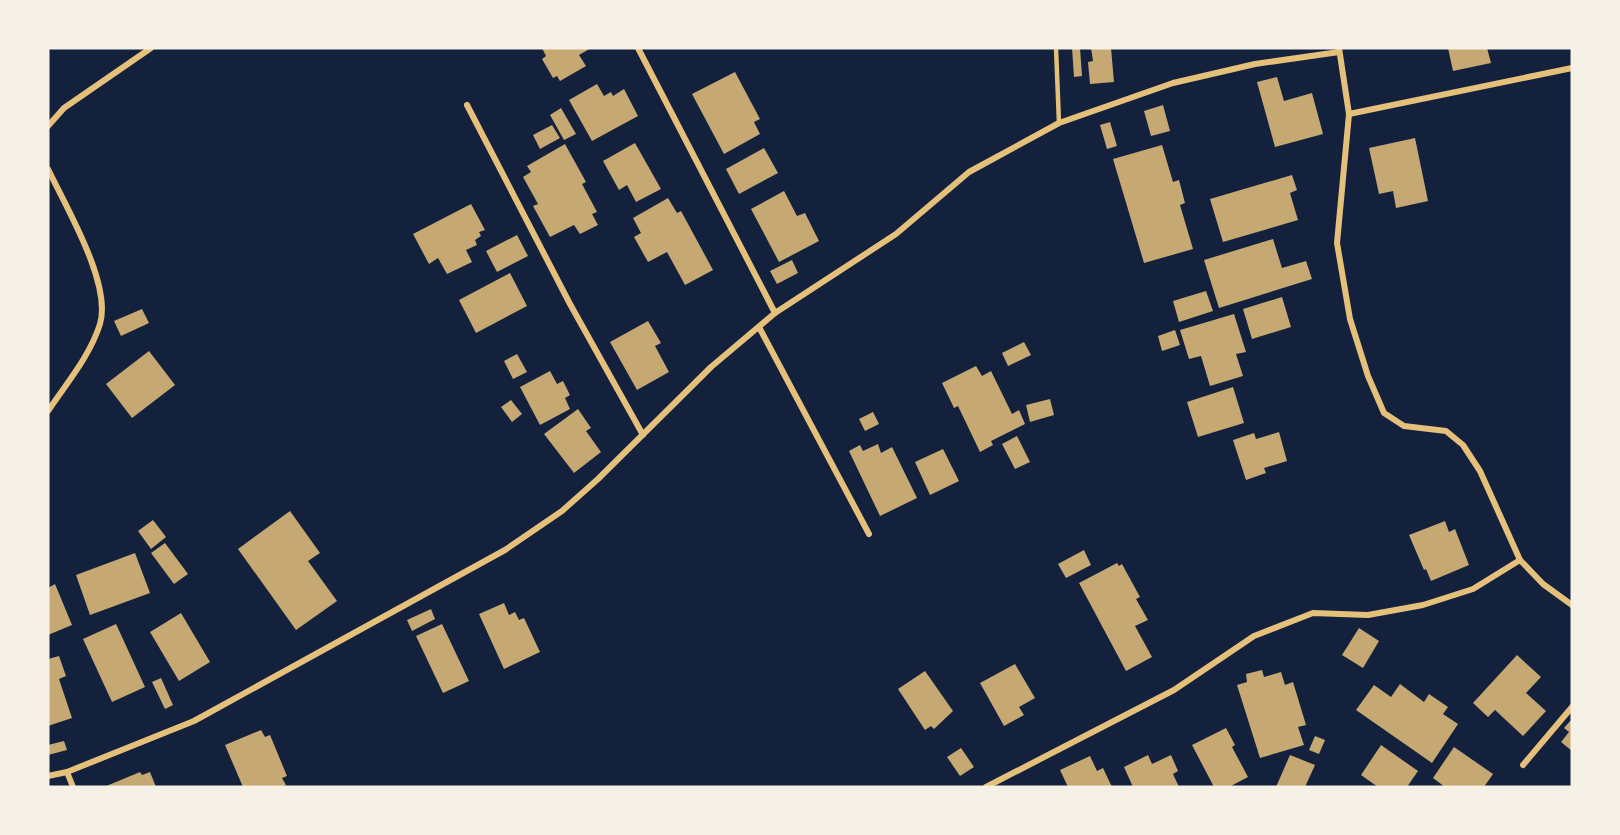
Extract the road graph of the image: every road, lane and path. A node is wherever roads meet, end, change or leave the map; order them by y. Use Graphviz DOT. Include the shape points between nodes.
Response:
graph roads {
  1 [pos="151,48"];
  2 [pos="638,48"];
  3 [pos="1056,48"];
  4 [pos="1339,50"];
  5 [pos="1572,68"];
  6 [pos="467,105"];
  7 [pos="1348,114"];
  8 [pos="1059,123"];
  9 [pos="48,126"];
  10 [pos="48,169"];
  11 [pos="776,313"];
  12 [pos="759,327"];
  13 [pos="48,411"];
  14 [pos="643,435"];
  15 [pos="869,534"];
  16 [pos="1520,560"];
  17 [pos="1572,605"];
  18 [pos="1572,707"];
  19 [pos="1522,765"];
  20 [pos="67,772"];
  21 [pos="48,776"];
  22 [pos="73,787"];
  23 [pos="986,787"];
  1 -- 9 [label="street" via="64,108"];
  2 -- 11 [label="street"];
  3 -- 8 [label="lane"];
  4 -- 7 [label="street"];
  4 -- 8 [label="street" via="1173,83"];
  5 -- 7 [label="street"];
  6 -- 14 [label="street"];
  7 -- 16 [label="street" via="1337,243 1350,319 1368,376 1384,413 1404,426 1446,431 1463,445 1480,471"];
  8 -- 11 [label="street" via="969,172 896,234"];
  10 -- 13 [label="street" via="100,280 100,322 86,355"];
  11 -- 12 [label="street"];
  12 -- 14 [label="street"];
  12 -- 15 [label="street"];
  14 -- 20 [label="street" via="562,511 505,550 194,721"];
  16 -- 17 [label="street" via="1543,584"];
  16 -- 23 [label="street" via="1473,589 1423,605 1368,615 1313,613 1254,636 1174,690"];
  18 -- 19 [label="street"];
  20 -- 21 [label="street"];
  20 -- 22 [label="street"];
}
